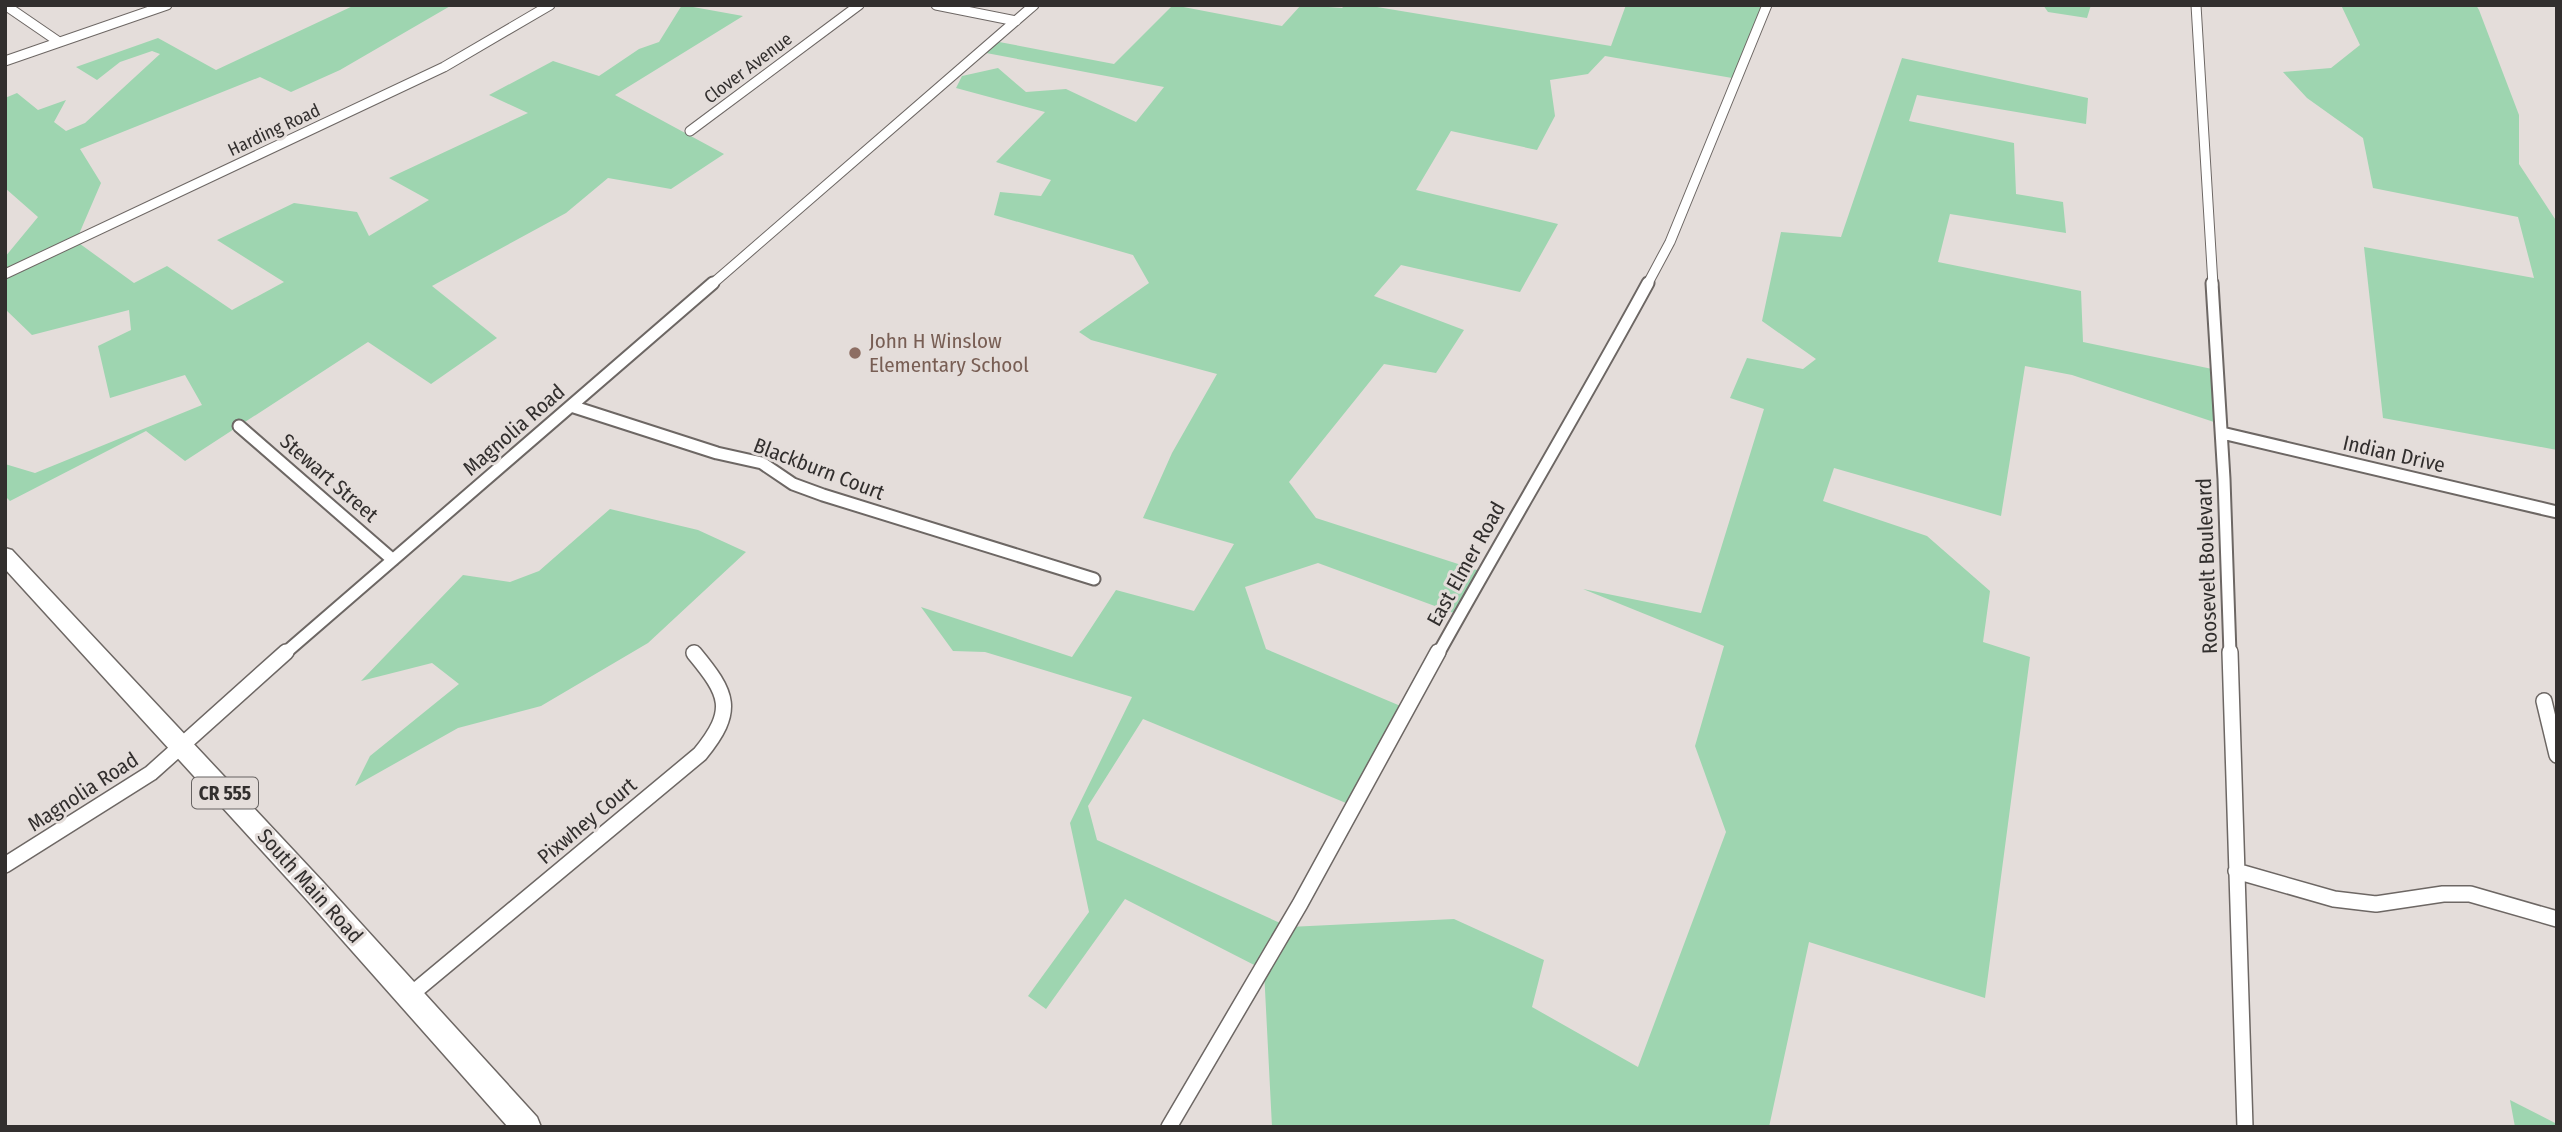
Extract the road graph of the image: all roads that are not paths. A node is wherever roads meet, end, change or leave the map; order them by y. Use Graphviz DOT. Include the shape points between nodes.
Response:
graph roads {
  1 [pos="5,5"];
  2 [pos="167,5"];
  3 [pos="550,5"];
  4 [pos="859,5"];
  5 [pos="936,5"];
  6 [pos="1034,5"];
  7 [pos="1767,5"];
  8 [pos="2196,5"];
  9 [pos="1016,21"];
  10 [pos="59,42"];
  11 [pos="5,61"];
  12 [pos="690,131"];
  13 [pos="5,274"];
  14 [pos="571,406"];
  15 [pos="239,426"];
  16 [pos="2221,433"];
  17 [pos="2557,512"];
  18 [pos="5,555"];
  19 [pos="393,560"];
  20 [pos="1094,579"];
  21 [pos="694,653"];
  22 [pos="2544,701"];
  23 [pos="181,746"];
  24 [pos="2557,755"];
  25 [pos="5,865"];
  26 [pos="2236,871"];
  27 [pos="2557,919"];
  28 [pos="410,996"];
  29 [pos="527,1127"];
  30 [pos="1169,1127"];
  31 [pos="2245,1127"];
  1 -- 10 [label="street"];
  2 -- 10 [label="street"];
  3 -- 13 [label="street, Harding Road" via="444,67"];
  4 -- 12 [label="street, Clover Avenue"];
  5 -- 9 [label="street"];
  6 -- 9 [label="street, Magnolia Road"];
  7 -- 30 [label="street, East Elmer Road" via="1670,242 1300,904"];
  8 -- 16 [label="street, Roosevelt Boulevard"];
  9 -- 14 [label="street, Magnolia Road"];
  10 -- 11 [label="street"];
  14 -- 19 [label="street, Magnolia Road"];
  14 -- 20 [label="street, Blackburn Court" via="717,453 755,460 793,484 823,495"];
  15 -- 19 [label="street, Stewart Street"];
  16 -- 17 [label="street, Indian Drive"];
  16 -- 26 [label="street, Roosevelt Boulevard"];
  18 -- 23 [label="main road, South Main Road / CR 555"];
  19 -- 23 [label="street, Magnolia Road"];
  21 -- 28 [label="street, Pixwhey Court" via="725,692 723,720 714,739"];
  22 -- 24 [label="street"];
  23 -- 25 [label="street, Magnolia Road" via="139,781"];
  23 -- 28 [label="main road, South Main Road / CR 555"];
  26 -- 27 [label="street" via="2334,899 2376,904 2470,894"];
  26 -- 31 [label="street, Roosevelt Boulevard"];
  28 -- 29 [label="main road, South Main Road / CR 555"];
}
